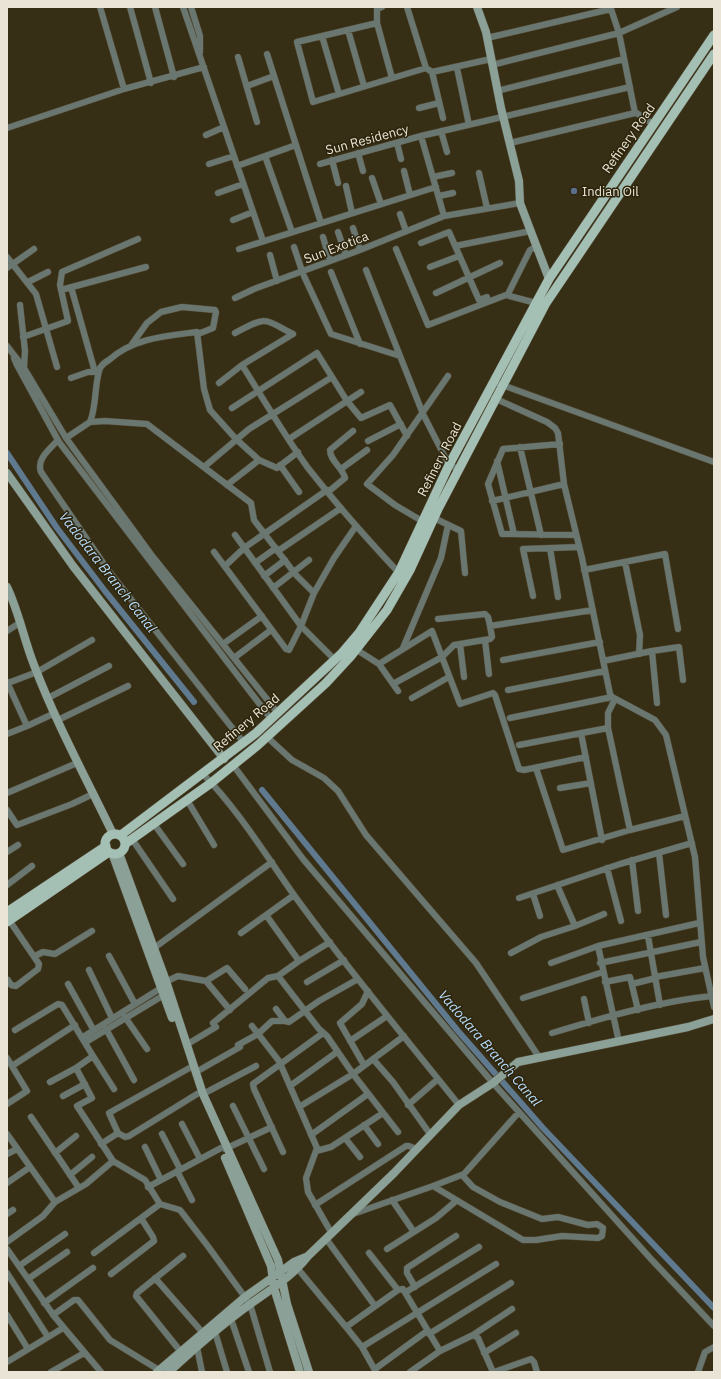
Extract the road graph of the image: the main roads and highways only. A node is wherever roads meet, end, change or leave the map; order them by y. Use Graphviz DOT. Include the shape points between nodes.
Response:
graph roads {
  1 [pos="714,35"];
  2 [pos="714,54"];
  3 [pos="600,202"];
  4 [pos="609,208"];
  5 [pos="498,384"];
  6 [pos="402,576"];
  7 [pos="342,657"];
  8 [pos="256,734"];
  9 [pos="265,739"];
  10 [pos="123,838"];
  11 [pos="112,851"];
  12 [pos="8,916"];
  1 -- 3 [label="main road, Refinery Road"];
  2 -- 4 [label="main road, Refinery Road"];
  3 -- 4 [label="main road"];
  3 -- 5 [label="main road, Refinery Road" via="549,279"];
  4 -- 5 [label="main road, Refinery Road" via="549,299"];
  5 -- 6 [label="main road, Refinery Road" via="496,399"];
  5 -- 6 [label="main road, Refinery Road" via="488,394 449,465 422,522"];
  6 -- 7 [label="main road, Refinery Road"];
  6 -- 7 [label="main road, Refinery Road" via="387,610 357,650"];
  7 -- 8 [label="main road, Refinery Road"];
  7 -- 9 [label="main road, Refinery Road" via="326,683"];
  8 -- 9 [label="main road"];
  8 -- 10 [label="main road, Refinery Road"];
  9 -- 10 [label="main road, Refinery Road" via="211,783 154,824"];
  10 -- 11 [label="main road" via="123,850"];
  10 -- 11 [label="main road" via="106,839"];
  11 -- 12 [label="main road"];
}
